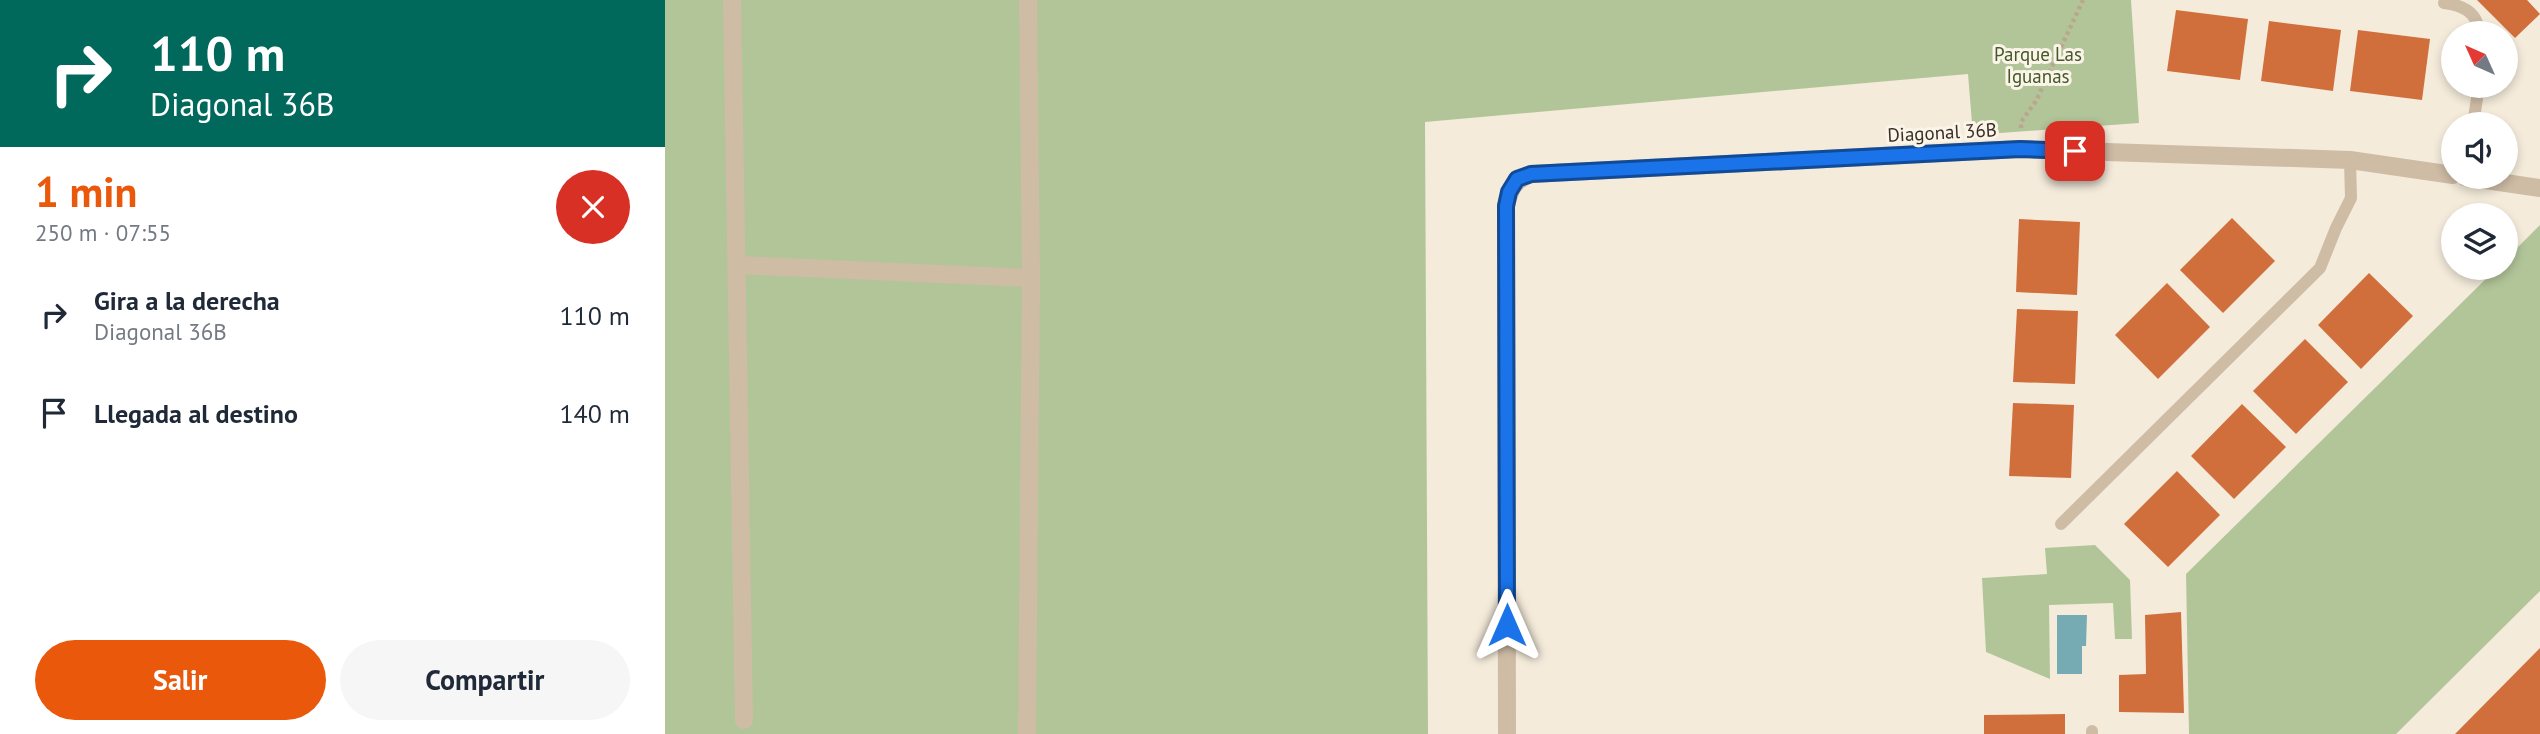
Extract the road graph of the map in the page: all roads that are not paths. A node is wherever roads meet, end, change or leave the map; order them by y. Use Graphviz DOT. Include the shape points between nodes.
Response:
graph roads {
  1 [pos="732,0"];
  2 [pos="1028,0"];
  3 [pos="2444,3"];
  4 [pos="2476,21"];
  5 [pos="2350,160"];
  6 [pos="2441,173"];
  7 [pos="2518,185"];
  8 [pos="2540,188"];
  9 [pos="737,265"];
  10 [pos="1031,278"];
  11 [pos="2061,524"];
  12 [pos="744,720"];
  13 [pos="1027,734"];
  14 [pos="1507,734"];
  1 -- 9 [label="street"];
  2 -- 10 [label="street"];
  3 -- 4 [label="lane" via="2469,10"];
  5 -- 6 [label="street, Diagonal 36B"];
  5 -- 11 [label="lane" via="2351,198 2321,268"];
  5 -- 14 [label="street, Diagonal 36B" via="2020,149 1531,174 1517,179 1506,206"];
  7 -- 8 [label="street"];
  9 -- 10 [label="street"];
  9 -- 12 [label="street"];
  10 -- 13 [label="street"];
}
